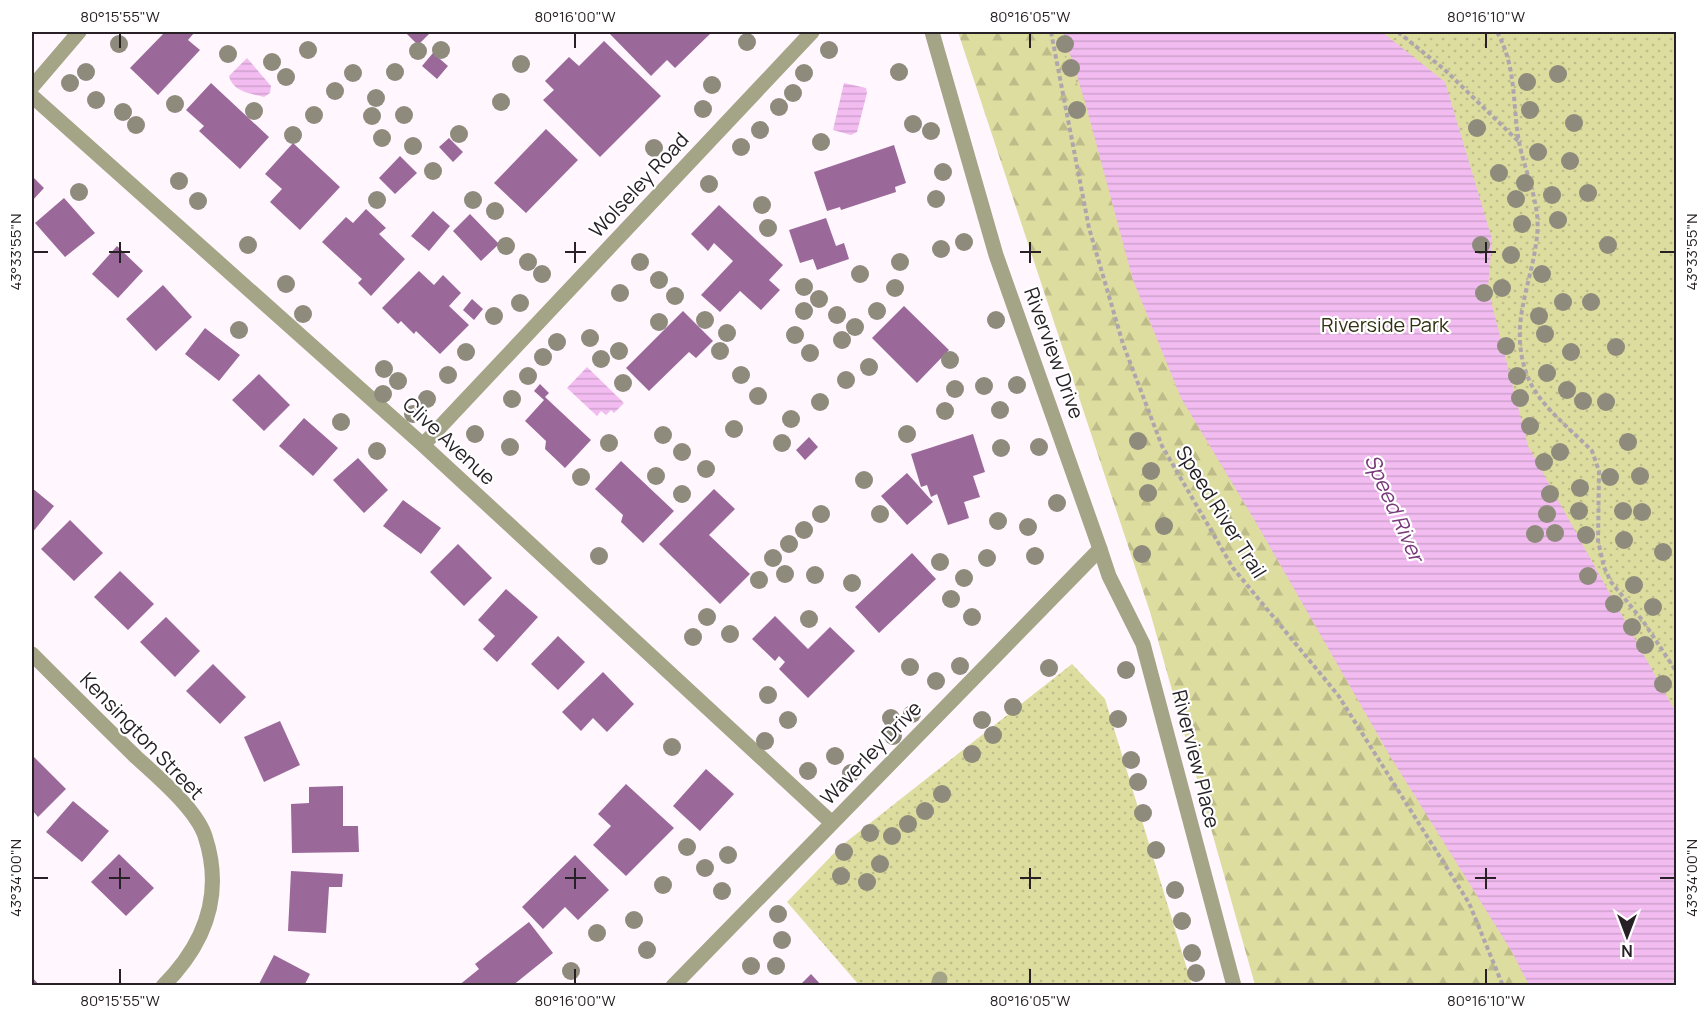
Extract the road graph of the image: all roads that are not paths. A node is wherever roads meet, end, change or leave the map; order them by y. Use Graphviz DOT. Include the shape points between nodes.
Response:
graph roads {
  1 [pos="79,32"];
  2 [pos="813,32"];
  3 [pos="932,32"];
  4 [pos="32,87"];
  5 [pos="32,96"];
  6 [pos="423,445"];
  7 [pos="1100,549"];
  8 [pos="32,654"];
  9 [pos="832,823"];
  10 [pos="163,986"];
  11 [pos="673,986"];
  12 [pos="1234,986"];
  1 -- 4 [label="street"];
  2 -- 6 [label="street, Wolseley Road"];
  3 -- 7 [label="street, Riverview Drive" via="996,255"];
  5 -- 6 [label="street, Clive Avenue"];
  6 -- 9 [label="street, Clive Avenue"];
  7 -- 9 [label="street, Waverley Drive"];
  7 -- 12 [label="street, Riverview Place" via="1143,644"];
  8 -- 10 [label="street, Kensington Street" via="181,800 204,835 212,882 206,927 182,967"];
  9 -- 11 [label="street, Waverley Drive"];
}
